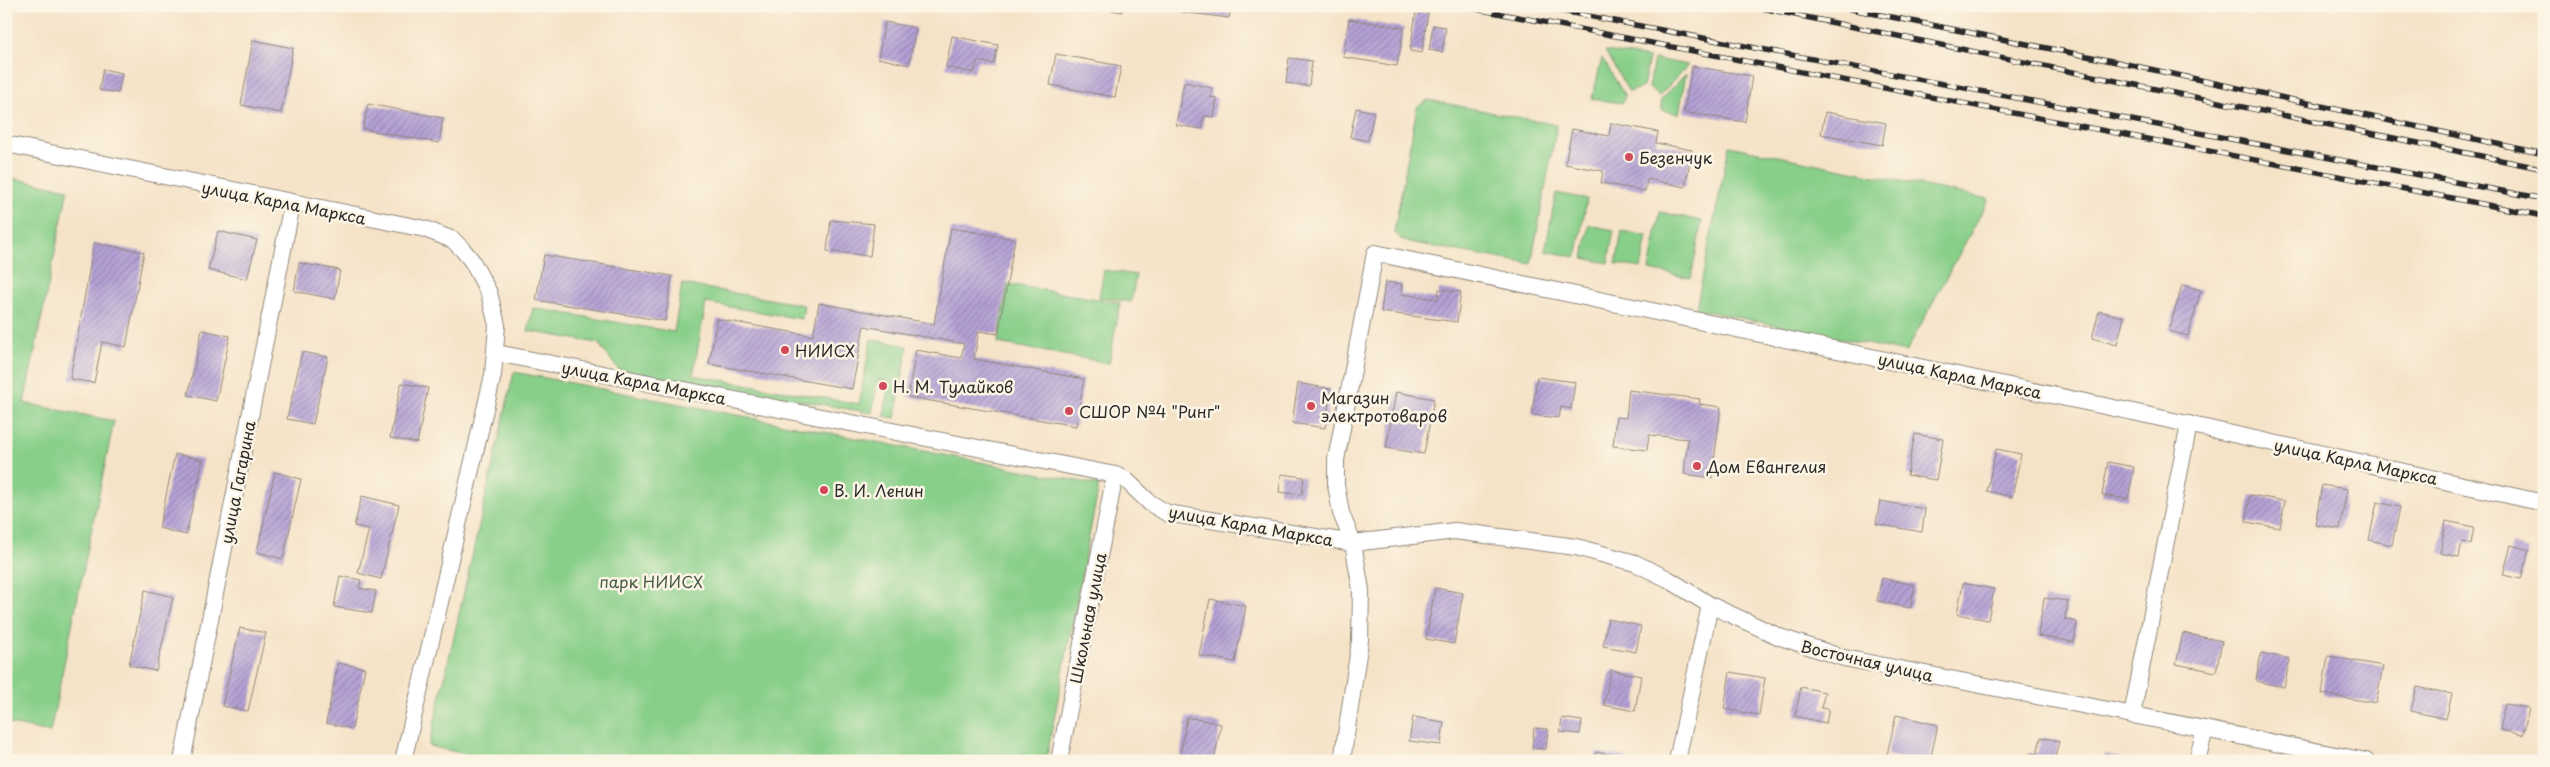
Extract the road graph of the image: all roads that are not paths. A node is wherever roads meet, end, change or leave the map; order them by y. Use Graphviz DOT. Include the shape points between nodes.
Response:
graph roads {
  1 [pos="6,144"];
  2 [pos="292,204"];
  3 [pos="496,353"];
  4 [pos="2189,424"];
  5 [pos="1115,476"];
  6 [pos="2544,503"];
  7 [pos="1353,543"];
  8 [pos="1710,605"];
  9 [pos="2132,715"];
  10 [pos="2204,729"];
  11 [pos="182,761"];
  12 [pos="402,761"];
  13 [pos="1059,761"];
  14 [pos="1342,761"];
  15 [pos="1677,761"];
  16 [pos="2197,761"];
  17 [pos="2366,761"];
  1 -- 2 [label="street, улица Карла Маркса"];
  2 -- 3 [label="street, улица Карла Маркса" via="426,229 453,240 472,261 489,294 496,325"];
  2 -- 11 [label="street, улица Гагарина"];
  3 -- 5 [label="street, улица Карла Маркса"];
  3 -- 12 [label="street"];
  4 -- 6 [label="street, улица Карла Маркса"];
  4 -- 7 [label="street, улица Карла Маркса" via="1375,253 1336,460 1341,513"];
  4 -- 9 [label="street"];
  5 -- 7 [label="street, улица Карла Маркса" via="1125,479 1150,503 1167,513"];
  5 -- 13 [label="street, Школьная улица"];
  7 -- 8 [label="street, Восточная улица" via="1455,531 1576,548 1635,563"];
  7 -- 14 [label="street" via="1361,590 1360,641"];
  8 -- 9 [label="street, Восточная улица" via="1780,638 1844,658"];
  8 -- 15 [label="street"];
  9 -- 10 [label="street, Восточная улица"];
  10 -- 16 [label="street"];
  10 -- 17 [label="street, Восточная улица"];
}
